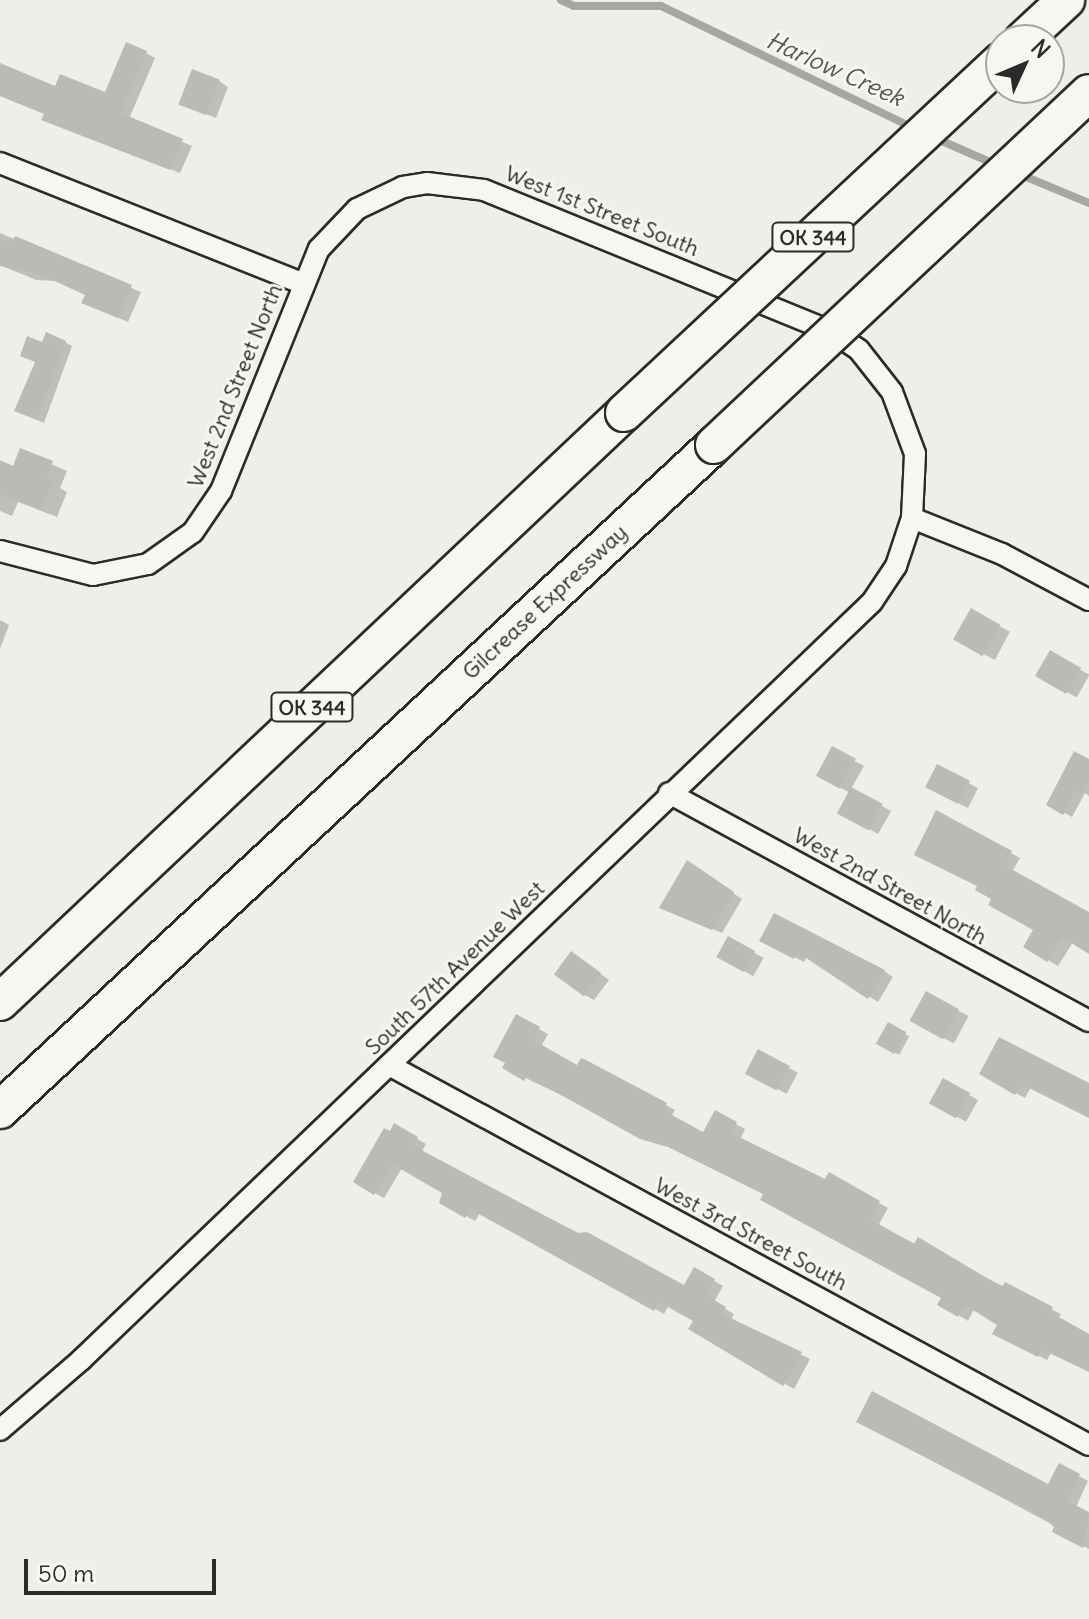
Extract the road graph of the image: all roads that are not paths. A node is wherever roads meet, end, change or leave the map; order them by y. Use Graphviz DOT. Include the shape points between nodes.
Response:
graph roads {
  1 [pos="1066,0"];
  2 [pos="1040,24"];
  3 [pos="985,76"];
  4 [pos="1089,93"];
  5 [pos="0,163"];
  6 [pos="302,283"];
  7 [pos="912,518"];
  8 [pos="0,551"];
  9 [pos="1089,600"];
  10 [pos="669,793"];
  11 [pos="0,1002"];
  12 [pos="1089,1021"];
  13 [pos="389,1065"];
  14 [pos="0,1110"];
  15 [pos="0,1430"];
  16 [pos="1089,1445"];
  1 -- 2 [label="highway"];
  3 -- 11 [label="highway, OK 344, bridge"];
  4 -- 14 [label="highway, Gilcrease Expressway, bridge"];
  5 -- 6 [label="street"];
  6 -- 7 [label="street, West 1st Street South" via="338,227 380,196 427,183 484,190 789,311 859,350 892,392 907,423 915,454"];
  6 -- 8 [label="street, West 2nd Street North" via="221,491 193,532 148,564 93,575"];
  7 -- 9 [label="street" via="1002,554"];
  7 -- 10 [label="street, South 57th Avenue West" via="896,566 872,602"];
  10 -- 12 [label="street, West 2nd Street North"];
  10 -- 13 [label="street, South 57th Avenue West"];
  13 -- 15 [label="street, South 57th Avenue West" via="81,1360"];
  13 -- 16 [label="street, West 3rd Street South"];
}
